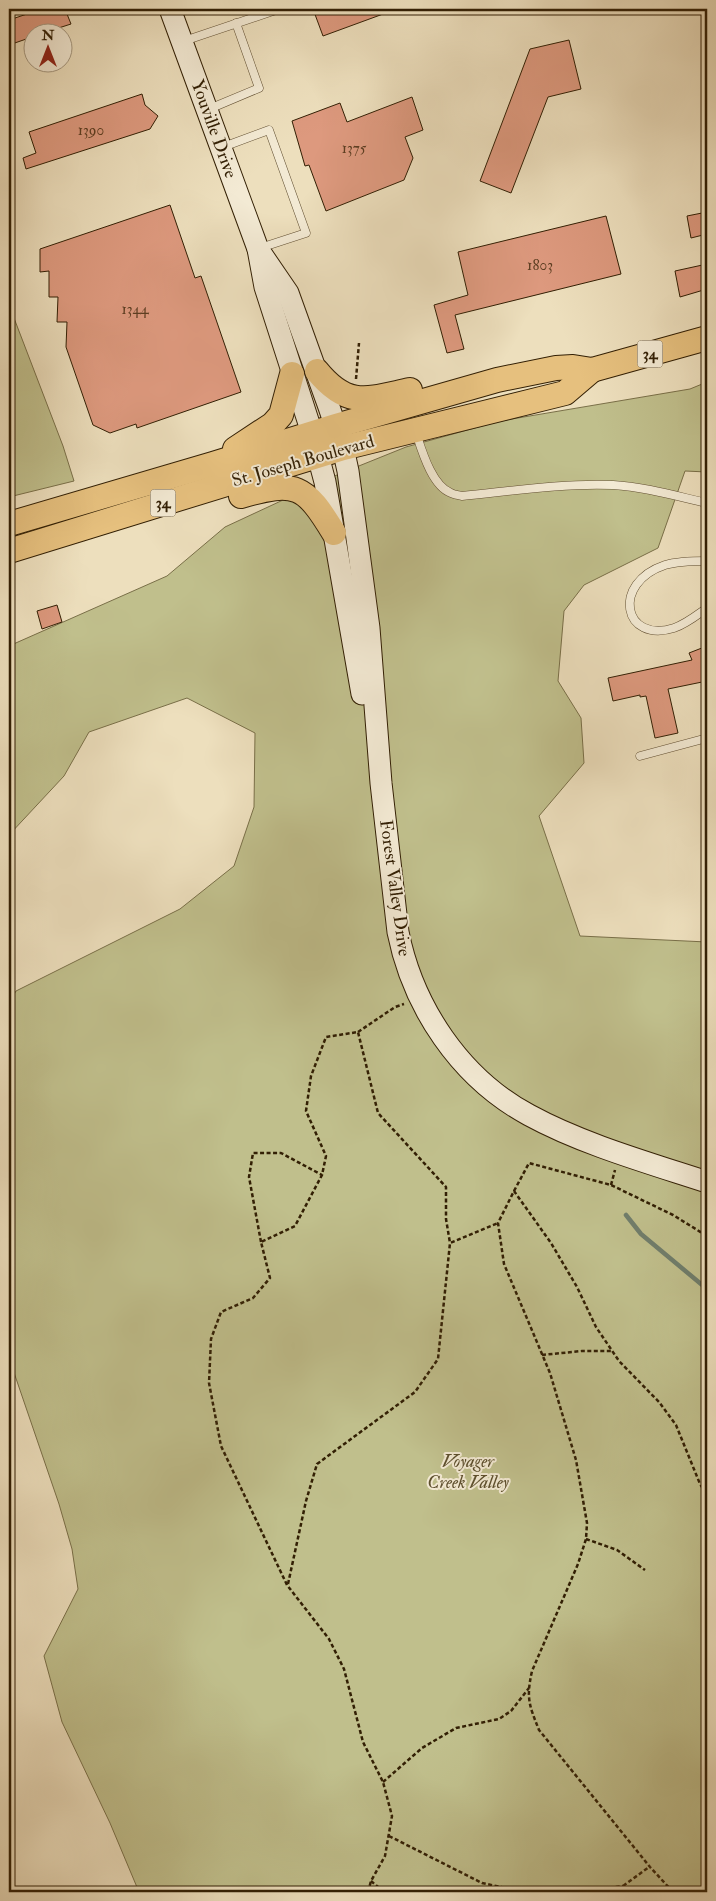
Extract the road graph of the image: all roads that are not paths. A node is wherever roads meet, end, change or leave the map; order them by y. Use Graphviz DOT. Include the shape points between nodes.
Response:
graph roads {
  1 [pos="170,9"];
  2 [pos="279,9"];
  3 [pos="236,24"];
  4 [pos="182,42"];
  5 [pos="207,110"];
  6 [pos="221,148"];
  7 [pos="258,249"];
  8 [pos="707,338"];
  9 [pos="592,370"];
  10 [pos="317,371"];
  11 [pos="292,374"];
  12 [pos="497,380"];
  13 [pos="415,429"];
  14 [pos="339,437"];
  15 [pos="315,445"];
  16 [pos="213,464"];
  17 [pos="707,503"];
  18 [pos="9,524"];
  19 [pos="334,533"];
  20 [pos="9,551"];
  21 [pos="707,561"];
  22 [pos="9,563"];
  23 [pos="707,608"];
  24 [pos="707,738"];
  25 [pos="640,756"];
  26 [pos="381,782"];
  27 [pos="707,1182"];
  1 -- 4 [label="street, Youville Drive"];
  2 -- 3 [label="lane"];
  3 -- 4 [label="lane"];
  3 -- 5 [label="lane" via="259,88"];
  4 -- 5 [label="street, Youville Drive"];
  5 -- 6 [label="street, Youville Drive"];
  6 -- 7 [label="street, Youville Drive"];
  6 -- 7 [label="lane" via="269,130 306,233"];
  7 -- 10 [label="street, Youville Drive" via="288,293"];
  7 -- 11 [label="street, Youville Drive" via="265,287"];
  8 -- 9 [label="main road, St. Joseph Boulevard / 34"];
  9 -- 12 [label="main road, St. Joseph Boulevard / 34" via="556,368"];
  9 -- 13 [label="main road, St. Joseph Boulevard / 34" via="566,392"];
  10 -- 12 [label="main road" via="329,384 348,396 367,399 467,377"];
  10 -- 14 [label="street, Youville Drive"];
  11 -- 15 [label="street, Youville Drive"];
  11 -- 16 [label="main road" via="280,416 273,424"];
  12 -- 14 [label="main road, St. Joseph Boulevard / 34"];
  13 -- 14 [label="main road, St. Joseph Boulevard / 34"];
  13 -- 17 [label="lane" via="431,472 450,493 462,496 562,485 614,485"];
  14 -- 15 [label="main road, St. Joseph Boulevard / 34"];
  14 -- 26 [label="street, Forest Valley Drive" via="349,477 369,628"];
  15 -- 16 [label="main road, St. Joseph Boulevard / 34"];
  15 -- 19 [label="street, Forest Valley Drive"];
  15 -- 20 [label="main road, St. Joseph Boulevard / 34"];
  16 -- 18 [label="main road, St. Joseph Boulevard / 34"];
  19 -- 22 [label="main road" via="321,511 300,490 270,488"];
  19 -- 26 [label="street, Forest Valley Drive"];
  21 -- 23 [label="lane" via="683,562 653,570 634,587 629,599 635,620 652,629 676,627"];
  24 -- 25 [label="lane"];
  26 -- 27 [label="street, Forest Valley Drive" via="398,932 407,966 436,1028 458,1056 485,1084 528,1115 570,1134"];
}
